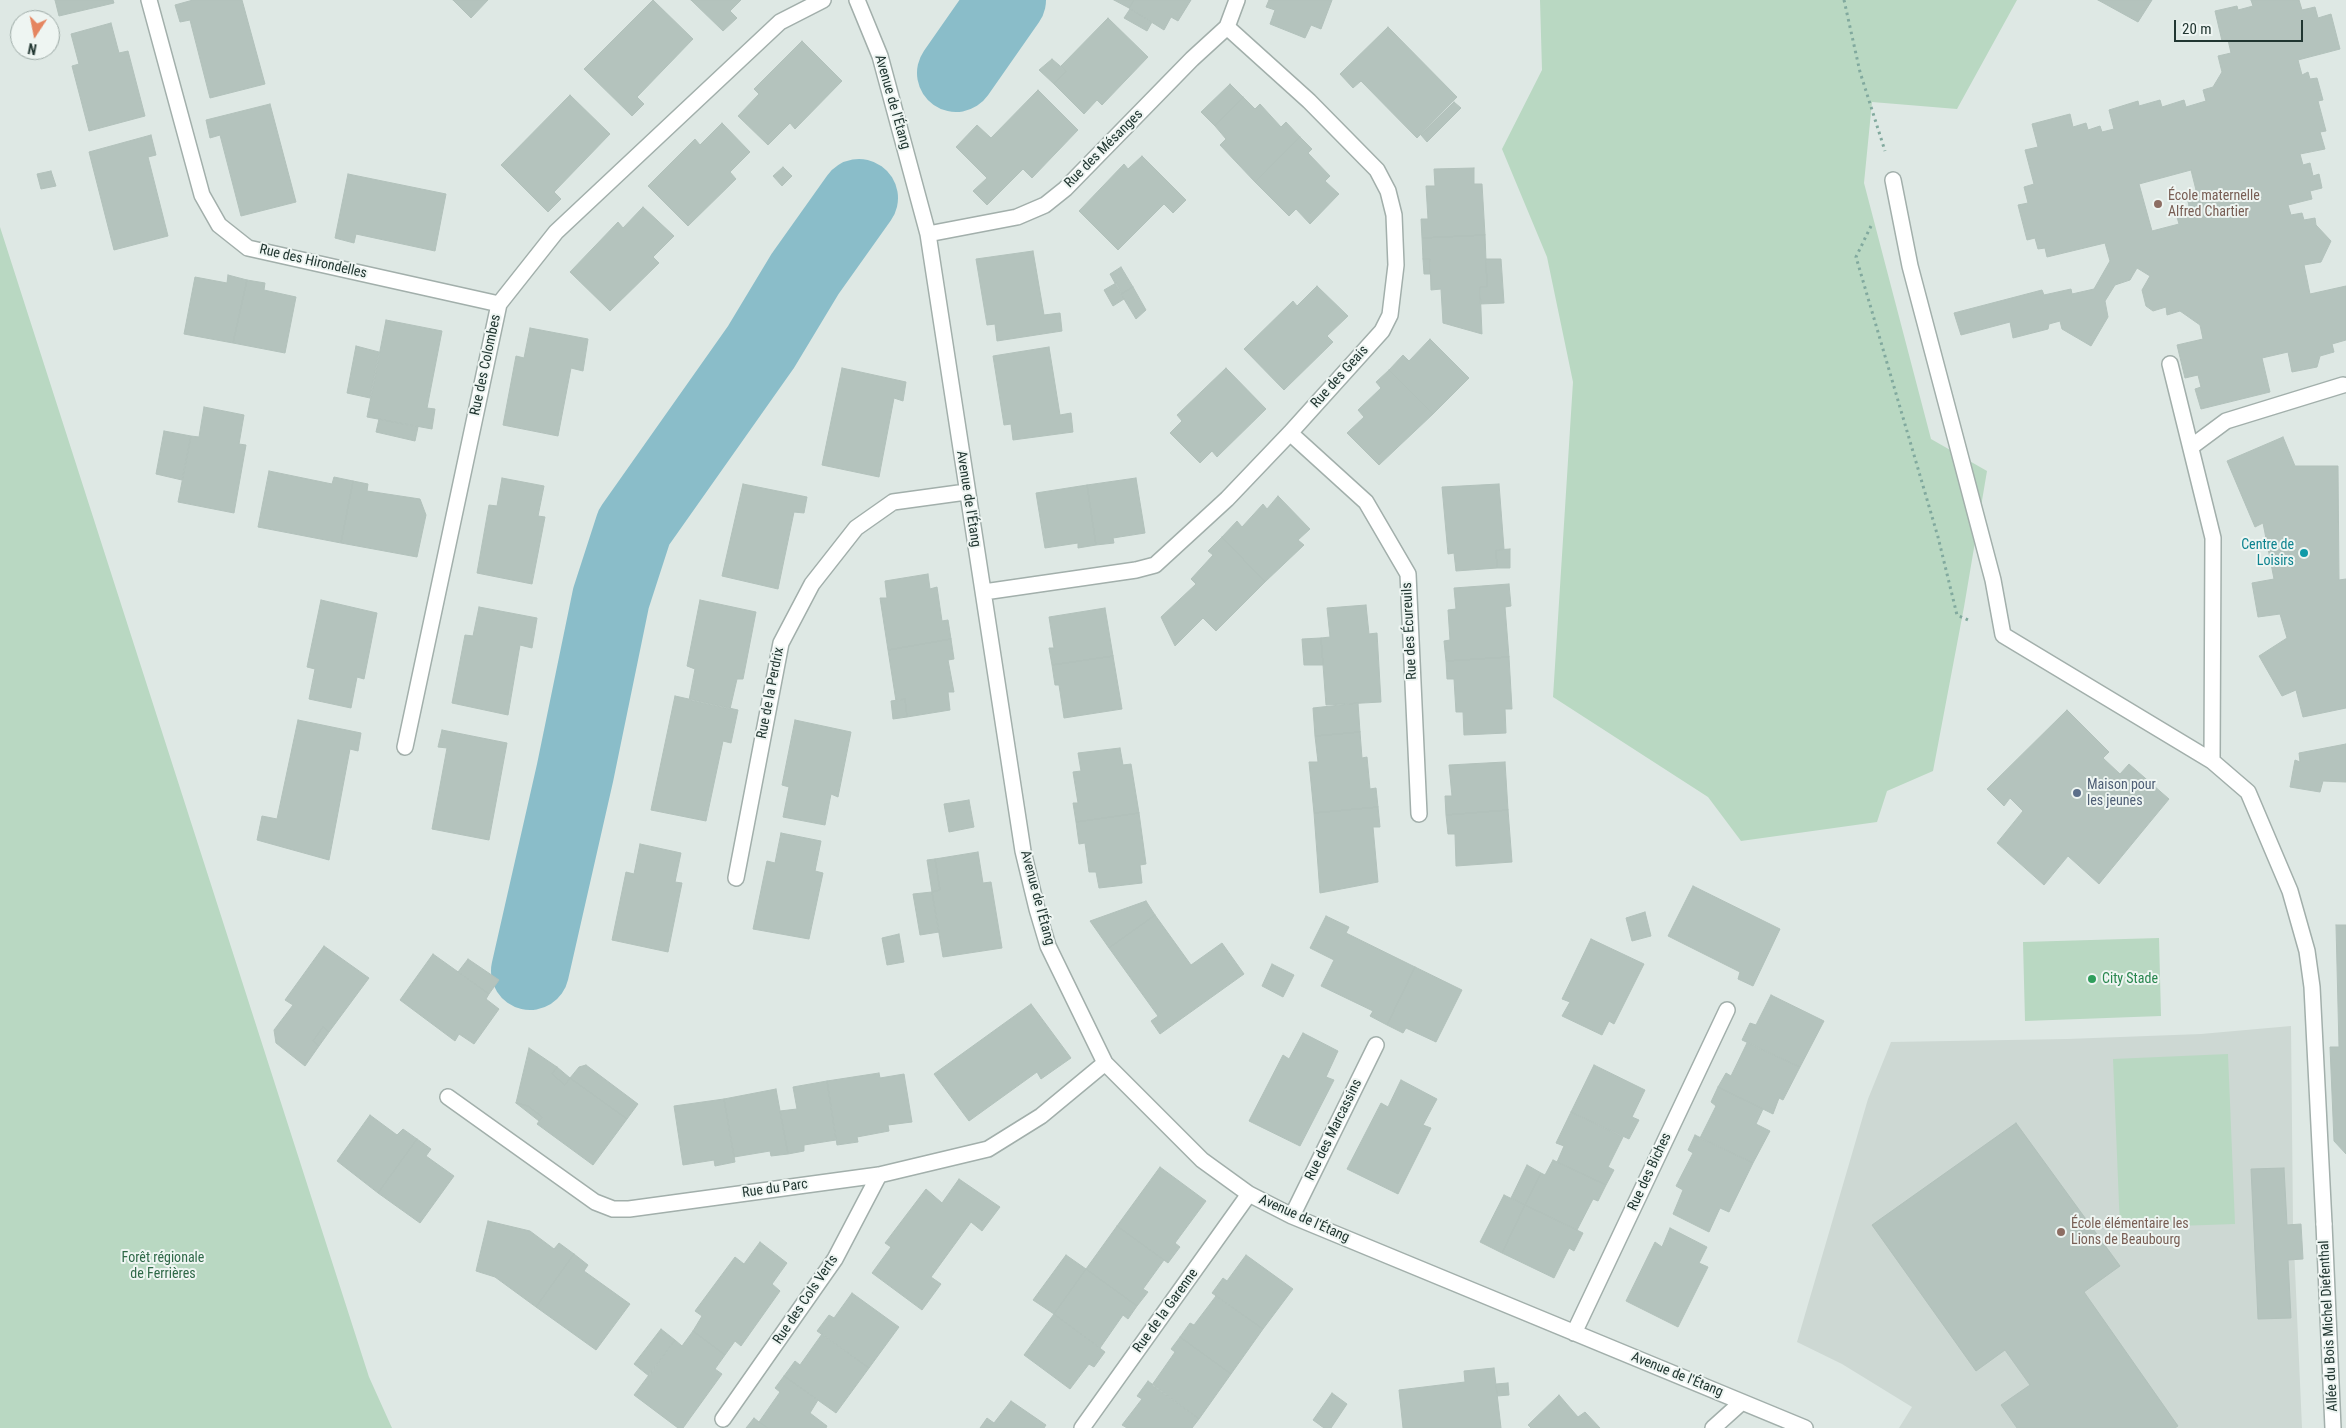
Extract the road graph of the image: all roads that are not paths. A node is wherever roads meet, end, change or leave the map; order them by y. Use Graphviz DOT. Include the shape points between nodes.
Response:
graph roads {
  1 [pos="148,0"];
  2 [pos="823,0"];
  3 [pos="857,0"];
  4 [pos="1237,0"];
  5 [pos="1227,27"];
  6 [pos="1893,180"];
  7 [pos="928,234"];
  8 [pos="499,304"];
  9 [pos="2170,364"];
  10 [pos="2343,385"];
  11 [pos="1290,433"];
  12 [pos="2191,447"];
  13 [pos="966,492"];
  14 [pos="984,592"];
  15 [pos="405,747"];
  16 [pos="2212,761"];
  17 [pos="1419,814"];
  18 [pos="736,878"];
  19 [pos="1727,1010"];
  20 [pos="1376,1045"];
  21 [pos="1105,1063"];
  22 [pos="448,1097"];
  23 [pos="879,1175"];
  24 [pos="1249,1194"];
  25 [pos="1292,1216"];
  26 [pos="1574,1333"];
  27 [pos="1742,1402"];
  28 [pos="723,1419"];
  29 [pos="1082,1428"];
  30 [pos="1713,1428"];
  31 [pos="1805,1428"];
  32 [pos="2333,1428"];
  1 -- 8 [label="street, Rue des Hirondelles" via="202,195 219,225 248,248"];
  2 -- 8 [label="street, Rue des Colombes" via="772,28 556,232"];
  3 -- 7 [label="street, Avenue de l'Étang" via="880,56"];
  4 -- 5 [label="street, Rue des Mésanges"];
  5 -- 7 [label="street, Rue des Mésanges" via="1045,205 1017,216"];
  5 -- 11 [label="street, Rue des Geais" via="1309,101 1377,170 1388,191 1394,215 1396,265 1390,315 1382,331"];
  6 -- 16 [label="street, Allée du Bois Michel Diefenthal" via="1910,266 1993,580 2003,635"];
  7 -- 13 [label="street, Avenue de l'Étang"];
  8 -- 15 [label="street, Rue des Colombes"];
  9 -- 12 [label="street"];
  10 -- 12 [label="street" via="2226,421"];
  11 -- 14 [label="street, Rue des Geais" via="1220,506 1155,565"];
  11 -- 17 [label="street, Rue des Écureuils" via="1366,502 1408,574"];
  12 -- 16 [label="street" via="2213,538"];
  13 -- 14 [label="street, Avenue de l'Étang"];
  13 -- 18 [label="street, Rue de la Perdrix" via="893,502 856,528 812,584 781,643"];
  14 -- 21 [label="street, Avenue de l'Étang" via="1023,851 1037,909 1048,946"];
  16 -- 32 [label="street, Allée du Bois Michel Diefenthal" via="2248,792 2290,891 2307,951 2312,987"];
  19 -- 26 [label="street, Rue des Biches"];
  20 -- 25 [label="street, Rue des Marcassins"];
  21 -- 23 [label="street, Rue du Parc" via="1041,1116 988,1149"];
  21 -- 24 [label="street, Avenue de l'Étang" via="1202,1160"];
  22 -- 23 [label="street, Rue du Parc" via="595,1202 612,1209"];
  23 -- 28 [label="street, Rue des Cols Verts" via="835,1259"];
  24 -- 25 [label="street, Avenue de l'Étang"];
  24 -- 29 [label="street, Rue de la Garenne"];
  25 -- 26 [label="street, Avenue de l'Étang"];
  26 -- 27 [label="street, Avenue de l'Étang"];
  27 -- 30 [label="street"];
  27 -- 31 [label="street, Avenue de l'Étang"];
}
